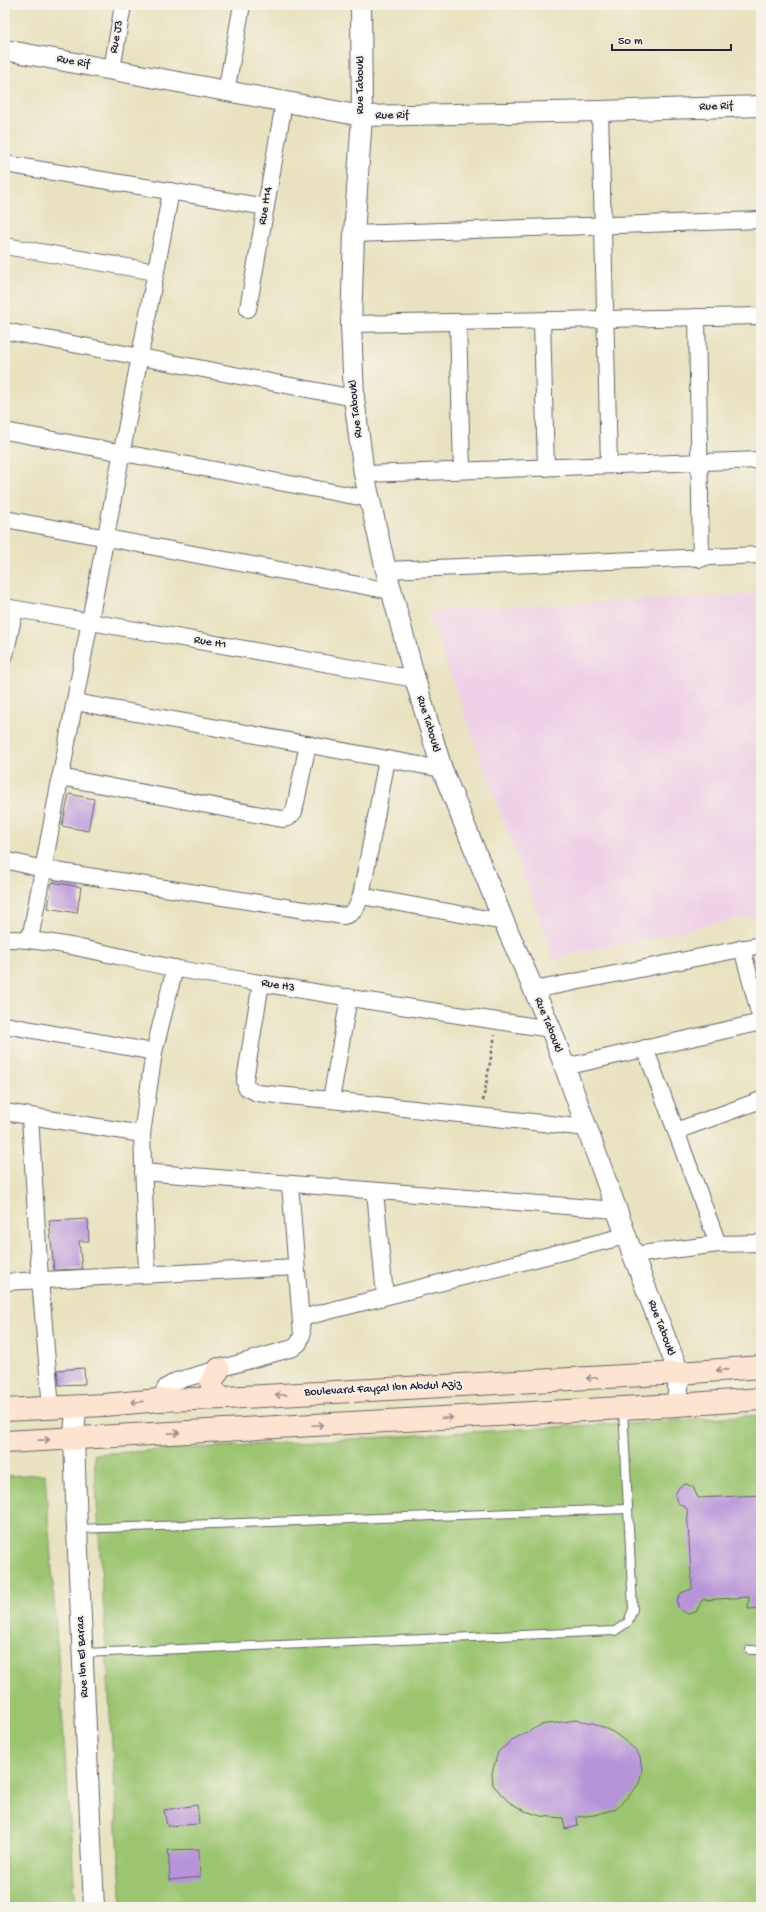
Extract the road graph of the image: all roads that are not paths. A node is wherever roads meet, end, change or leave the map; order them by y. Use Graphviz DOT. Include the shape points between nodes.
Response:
graph roads {
  1 [pos="123,5"];
  2 [pos="242,5"];
  3 [pos="361,5"];
  4 [pos="5,50"];
  5 [pos="112,69"];
  6 [pos="226,92"];
  7 [pos="284,103"];
  8 [pos="761,106"];
  9 [pos="600,112"];
  10 [pos="362,116"];
  11 [pos="5,164"];
  12 [pos="171,191"];
  13 [pos="266,207"];
  14 [pos="761,220"];
  15 [pos="602,225"];
  16 [pos="354,234"];
  17 [pos="5,246"];
  18 [pos="156,272"];
  19 [pos="248,309"];
  20 [pos="761,316"];
  21 [pos="697,317"];
  22 [pos="605,320"];
  23 [pos="542,321"];
  24 [pos="458,322"];
  25 [pos="351,324"];
  26 [pos="5,331"];
  27 [pos="140,357"];
  28 [pos="354,398"];
  29 [pos="5,431"];
  30 [pos="122,453"];
  31 [pos="761,460"];
  32 [pos="699,463"];
  33 [pos="609,466"];
  34 [pos="546,468"];
  35 [pos="462,470"];
  36 [pos="364,474"];
  37 [pos="370,499"];
  38 [pos="5,519"];
  39 [pos="106,538"];
  40 [pos="761,555"];
  41 [pos="701,559"];
  42 [pos="386,570"];
  43 [pos="391,591"];
  44 [pos="10,608"];
  45 [pos="90,622"];
  46 [pos="5,655"];
  47 [pos="415,679"];
  48 [pos="75,702"];
  49 [pos="308,744"];
  50 [pos="387,759"];
  51 [pos="442,769"];
  52 [pos="60,777"];
  53 [pos="5,860"];
  54 [pos="43,869"];
  55 [pos="361,896"];
  56 [pos="504,922"];
  57 [pos="5,939"];
  58 [pos="30,939"];
  59 [pos="761,945"];
  60 [pos="742,948"];
  61 [pos="175,968"];
  62 [pos="261,983"];
  63 [pos="534,990"];
  64 [pos="349,997"];
  65 [pos="761,1021"];
  66 [pos="5,1025"];
  67 [pos="551,1029"];
  68 [pos="645,1048"];
  69 [pos="154,1052"];
  70 [pos="565,1067"];
  71 [pos="331,1100"];
  72 [pos="761,1100"];
  73 [pos="5,1112"];
  74 [pos="30,1116"];
  75 [pos="587,1128"];
  76 [pos="676,1131"];
  77 [pos="142,1134"];
  78 [pos="143,1172"];
  79 [pos="290,1184"];
  80 [pos="374,1191"];
  81 [pos="616,1210"];
  82 [pos="626,1236"];
  83 [pos="761,1243"];
  84 [pos="718,1244"];
  85 [pos="633,1255"];
  86 [pos="296,1267"];
  87 [pos="147,1274"];
  88 [pos="40,1279"];
  89 [pos="5,1282"];
  90 [pos="385,1296"];
  91 [pos="301,1318"];
  92 [pos="761,1367"];
  93 [pos="219,1369"];
  94 [pos="679,1373"];
  95 [pos="226,1398"];
  96 [pos="761,1399"];
  97 [pos="159,1400"];
  98 [pos="677,1405"];
  99 [pos="76,1407"];
  100 [pos="51,1408"];
  101 [pos="623,1408"];
  102 [pos="5,1410"];
  103 [pos="74,1438"];
  104 [pos="5,1442"];
  105 [pos="628,1509"];
  106 [pos="77,1529"];
  107 [pos="750,1650"];
  108 [pos="761,1650"];
  109 [pos="83,1654"];
  110 [pos="94,1907"];
  1 -- 5 [label="street, Rue J3"];
  2 -- 6 [label="street"];
  3 -- 10 [label="street, Rue Taboukl"];
  4 -- 5 [label="street, Rue Rif"];
  5 -- 6 [label="street, Rue Rif"];
  6 -- 7 [label="street, Rue Rif"];
  7 -- 10 [label="street, Rue Rif"];
  7 -- 13 [label="street, Rue H14"];
  8 -- 9 [label="street, Rue Rif"];
  9 -- 10 [label="street, Rue Rif"];
  9 -- 15 [label="street"];
  10 -- 16 [label="street, Rue Taboukl"];
  11 -- 12 [label="street"];
  12 -- 13 [label="street"];
  12 -- 18 [label="street"];
  13 -- 19 [label="street, Rue H14"];
  14 -- 15 [label="street"];
  15 -- 16 [label="street"];
  15 -- 22 [label="street"];
  16 -- 25 [label="street, Rue Taboukl"];
  17 -- 18 [label="street"];
  18 -- 27 [label="street"];
  20 -- 21 [label="street"];
  21 -- 22 [label="street"];
  21 -- 32 [label="street"];
  22 -- 23 [label="street"];
  22 -- 33 [label="street"];
  23 -- 24 [label="street"];
  23 -- 34 [label="street"];
  24 -- 25 [label="street"];
  24 -- 35 [label="street"];
  25 -- 28 [label="street, Rue Taboukl"];
  26 -- 27 [label="street"];
  27 -- 28 [label="street"];
  27 -- 30 [label="street"];
  28 -- 36 [label="street, Rue Taboukl"];
  29 -- 30 [label="street"];
  30 -- 37 [label="street"];
  30 -- 39 [label="street"];
  31 -- 32 [label="street"];
  32 -- 33 [label="street"];
  32 -- 41 [label="street"];
  33 -- 34 [label="street"];
  34 -- 35 [label="street"];
  35 -- 36 [label="street"];
  36 -- 37 [label="street, Rue Taboukl"];
  37 -- 42 [label="street, Rue Taboukl"];
  38 -- 39 [label="street"];
  39 -- 43 [label="street"];
  39 -- 45 [label="street"];
  40 -- 41 [label="street"];
  41 -- 42 [label="street"];
  42 -- 43 [label="street, Rue Taboukl"];
  43 -- 47 [label="street, Rue Taboukl"];
  44 -- 45 [label="street, Rue H1"];
  44 -- 46 [label="street"];
  45 -- 47 [label="street, Rue H1"];
  45 -- 48 [label="street"];
  47 -- 51 [label="street, Rue Taboukl"];
  48 -- 49 [label="street"];
  48 -- 52 [label="street"];
  49 -- 50 [label="street"];
  49 -- 52 [label="street" via="294,812 288,818 282,819"];
  50 -- 51 [label="street"];
  50 -- 55 [label="street"];
  51 -- 56 [label="street, Rue Taboukl"];
  52 -- 54 [label="street"];
  53 -- 54 [label="street"];
  54 -- 55 [label="street" via="343,916 353,912"];
  54 -- 58 [label="street"];
  55 -- 56 [label="street"];
  56 -- 63 [label="street, Rue Taboukl"];
  57 -- 58 [label="street, Rue H3"];
  58 -- 61 [label="street, Rue H3"];
  59 -- 60 [label="street"];
  60 -- 63 [label="street"];
  60 -- 65 [label="street"];
  61 -- 62 [label="street, Rue H3"];
  61 -- 69 [label="street"];
  62 -- 64 [label="street, Rue H3"];
  62 -- 71 [label="street" via="246,1087 257,1093"];
  63 -- 67 [label="street, Rue Taboukl"];
  64 -- 67 [label="street, Rue H3"];
  64 -- 71 [label="street"];
  65 -- 68 [label="street"];
  66 -- 69 [label="street"];
  67 -- 70 [label="street, Rue Taboukl"];
  68 -- 70 [label="street"];
  68 -- 76 [label="street"];
  69 -- 77 [label="street"];
  70 -- 75 [label="street, Rue Taboukl"];
  71 -- 75 [label="street"];
  72 -- 76 [label="street"];
  73 -- 74 [label="street"];
  74 -- 77 [label="street"];
  74 -- 88 [label="street"];
  75 -- 81 [label="street, Rue Taboukl"];
  76 -- 84 [label="street"];
  77 -- 78 [label="street"];
  78 -- 79 [label="street"];
  78 -- 87 [label="street"];
  79 -- 80 [label="street"];
  79 -- 86 [label="street"];
  80 -- 81 [label="street"];
  80 -- 90 [label="street"];
  81 -- 82 [label="street, Rue Taboukl"];
  82 -- 85 [label="street, Rue Taboukl"];
  82 -- 90 [label="street"];
  83 -- 84 [label="street"];
  84 -- 85 [label="street"];
  85 -- 94 [label="street, Rue Taboukl"];
  86 -- 87 [label="street"];
  86 -- 91 [label="street"];
  87 -- 88 [label="street"];
  88 -- 89 [label="street"];
  88 -- 100 [label="street"];
  90 -- 91 [label="street"];
  91 -- 93 [label="street" via="302,1335 299,1343 293,1348"];
  92 -- 94 [label="main road, Boulevard Fayçal Ibn Abdul Aziz, one-way"];
  93 -- 95 [label="main road" via="211,1382 212,1389 214,1393"];
  93 -- 97 [label="street" via="176,1381 166,1387"];
  94 -- 95 [label="main road, Boulevard Fayçal Ibn Abdul Aziz, one-way"];
  94 -- 98 [label="street, Rue Taboukl"];
  95 -- 97 [label="main road, Boulevard Fayçal Ibn Abdul Aziz"];
  96 -- 98 [label="main road"];
  97 -- 99 [label="main road, Boulevard Fayçal Ibn Abdul Aziz, one-way"];
  98 -- 101 [label="main road"];
  99 -- 100 [label="main road, Boulevard Fayçal Ibn Abdul Aziz"];
  99 -- 103 [label="street, Rue Ibn El Baraa"];
  100 -- 102 [label="main road, Boulevard Fayçal Ibn Abdul Aziz"];
  103 -- 101 [label="main road, one-way"];
  101 -- 105 [label="lane"];
  104 -- 103 [label="main road, one-way"];
  103 -- 106 [label="street, Rue Ibn El Baraa"];
  105 -- 106 [label="lane"];
  105 -- 109 [label="lane" via="633,1609 628,1622 615,1631"];
  106 -- 109 [label="street, Rue Ibn El Baraa"];
  107 -- 108 [label="lane"];
  109 -- 110 [label="street, Rue Ibn El Baraa"];
}
